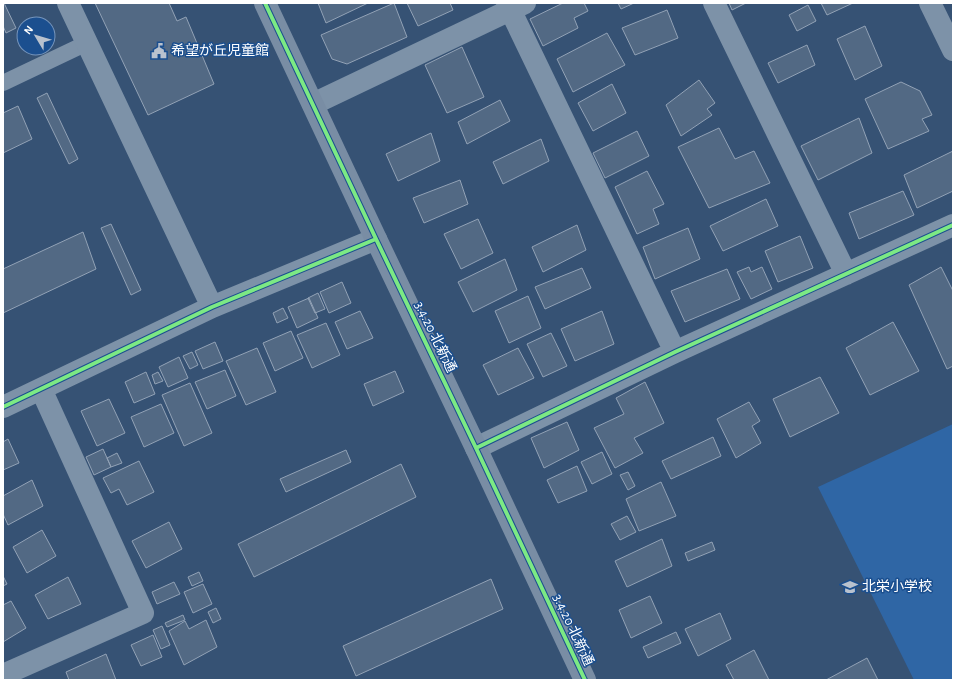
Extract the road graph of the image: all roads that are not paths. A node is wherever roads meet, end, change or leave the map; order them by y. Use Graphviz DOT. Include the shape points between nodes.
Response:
graph roads {
  1 [pos="68,3"];
  2 [pos="265,3"];
  3 [pos="714,3"];
  4 [pos="930,3"];
  5 [pos="514,5"];
  6 [pos="87,44"];
  7 [pos="953,50"];
  8 [pos="3,83"];
  9 [pos="313,104"];
  10 [pos="953,225"];
  11 [pos="376,239"];
  12 [pos="846,274"];
  13 [pos="212,308"];
  14 [pos="675,352"];
  15 [pos="41,389"];
  16 [pos="3,407"];
  17 [pos="476,448"];
  18 [pos="3,675"];
  19 [pos="585,680"];
  1 -- 6 [label="street"];
  2 -- 9 [label="street, 3.4.20 北新通"];
  3 -- 12 [label="street"];
  4 -- 7 [label="street"];
  5 -- 9 [label="street"];
  5 -- 14 [label="street"];
  6 -- 8 [label="lane"];
  6 -- 13 [label="street"];
  9 -- 11 [label="street, 3.4.20 北新通"];
  10 -- 12 [label="street"];
  11 -- 13 [label="street"];
  11 -- 17 [label="street, 3.4.20 北新通"];
  12 -- 14 [label="street"];
  13 -- 15 [label="street"];
  14 -- 17 [label="street"];
  15 -- 16 [label="street"];
  15 -- 18 [label="street" via="143,613"];
  17 -- 19 [label="street, 3.4.20 北新通"];
}
